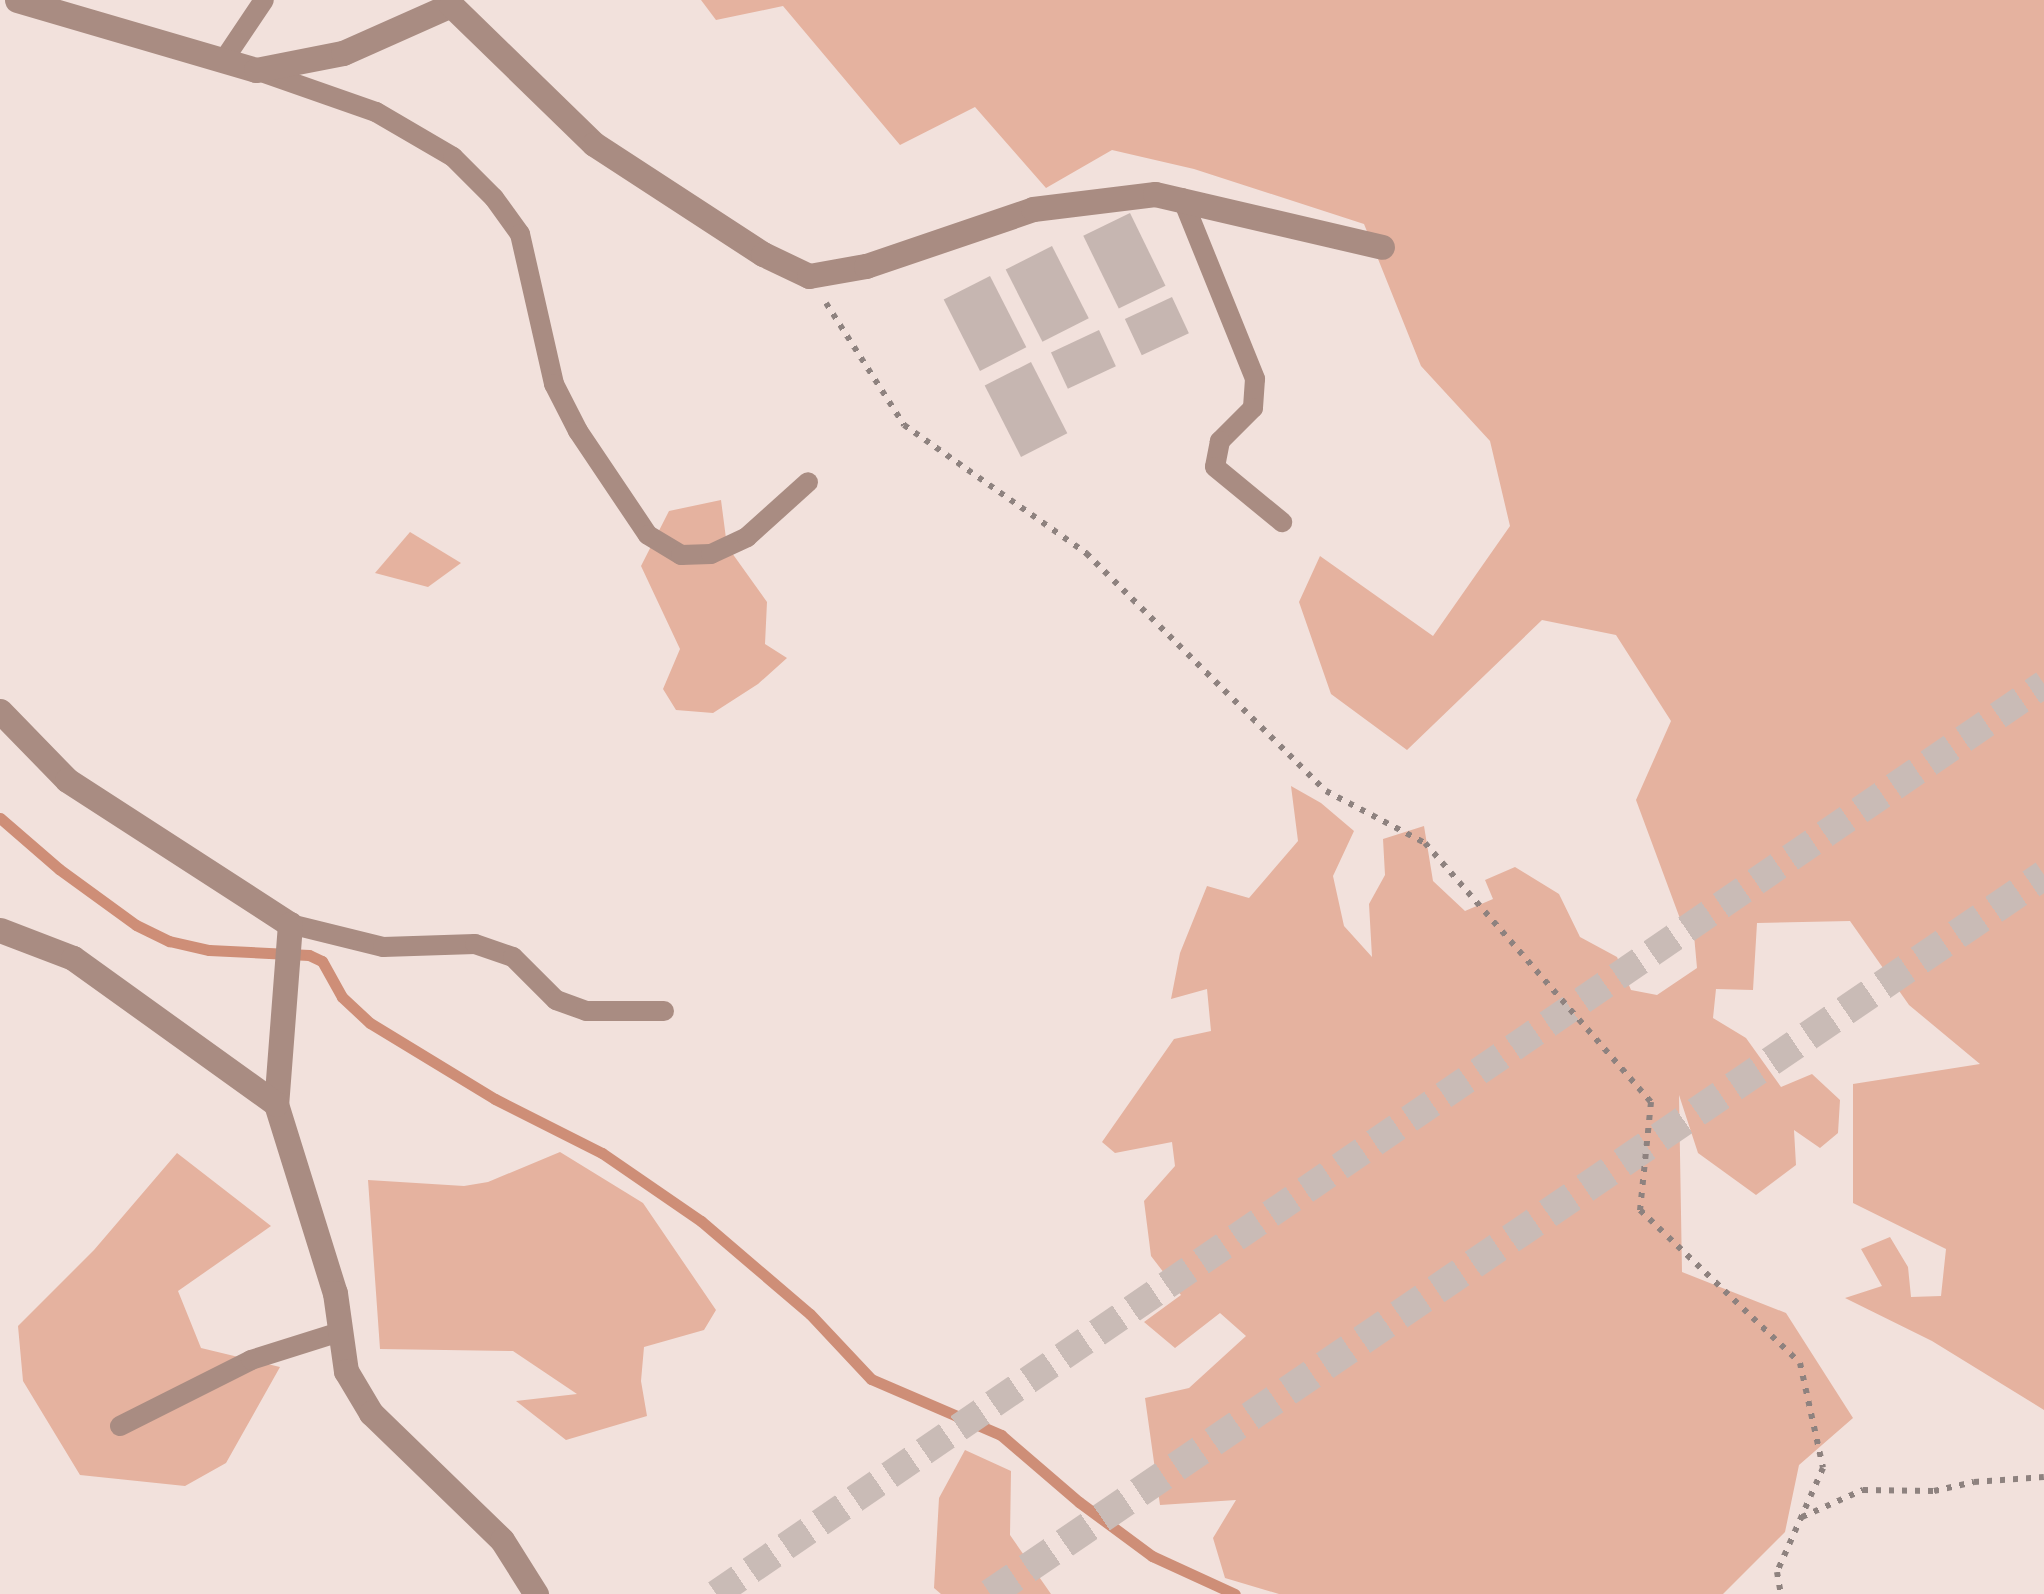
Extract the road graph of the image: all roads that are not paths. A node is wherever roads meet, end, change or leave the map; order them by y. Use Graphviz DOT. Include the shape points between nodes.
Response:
graph roads {
  1 [pos="17,0"];
  2 [pos="264,0"];
  3 [pos="223,61"];
  4 [pos="256,70"];
  5 [pos="1182,198"];
  6 [pos="1382,248"];
  7 [pos="808,482"];
  8 [pos="1282,522"];
  9 [pos="0,710"];
  10 [pos="0,930"];
  11 [pos="288,937"];
  12 [pos="664,1011"];
  13 [pos="276,1104"];
  14 [pos="340,1332"];
  15 [pos="120,1426"];
  16 [pos="536,1594"];
  1 -- 3 [label="street"];
  2 -- 3 [label="lane"];
  3 -- 4 [label="street"];
  4 -- 5 [label="street" via="343,54 450,5 594,144 763,254 809,276 866,266 1033,209 1155,194"];
  4 -- 7 [label="lane" via="376,112 452,157 494,198 520,234 554,384 648,535 681,555 711,554 747,537"];
  5 -- 6 [label="street"];
  5 -- 8 [label="lane" via="1255,379 1253,408 1220,441 1215,467"];
  9 -- 11 [label="street" via="68,780"];
  10 -- 13 [label="street" via="72,958"];
  11 -- 12 [label="lane" via="383,947 474,944 513,957 556,1000 586,1011"];
  11 -- 13 [label="street"];
  13 -- 14 [label="street"];
  14 -- 15 [label="lane" via="251,1360"];
  14 -- 16 [label="street" via="346,1371 371,1413 502,1540"];
}
